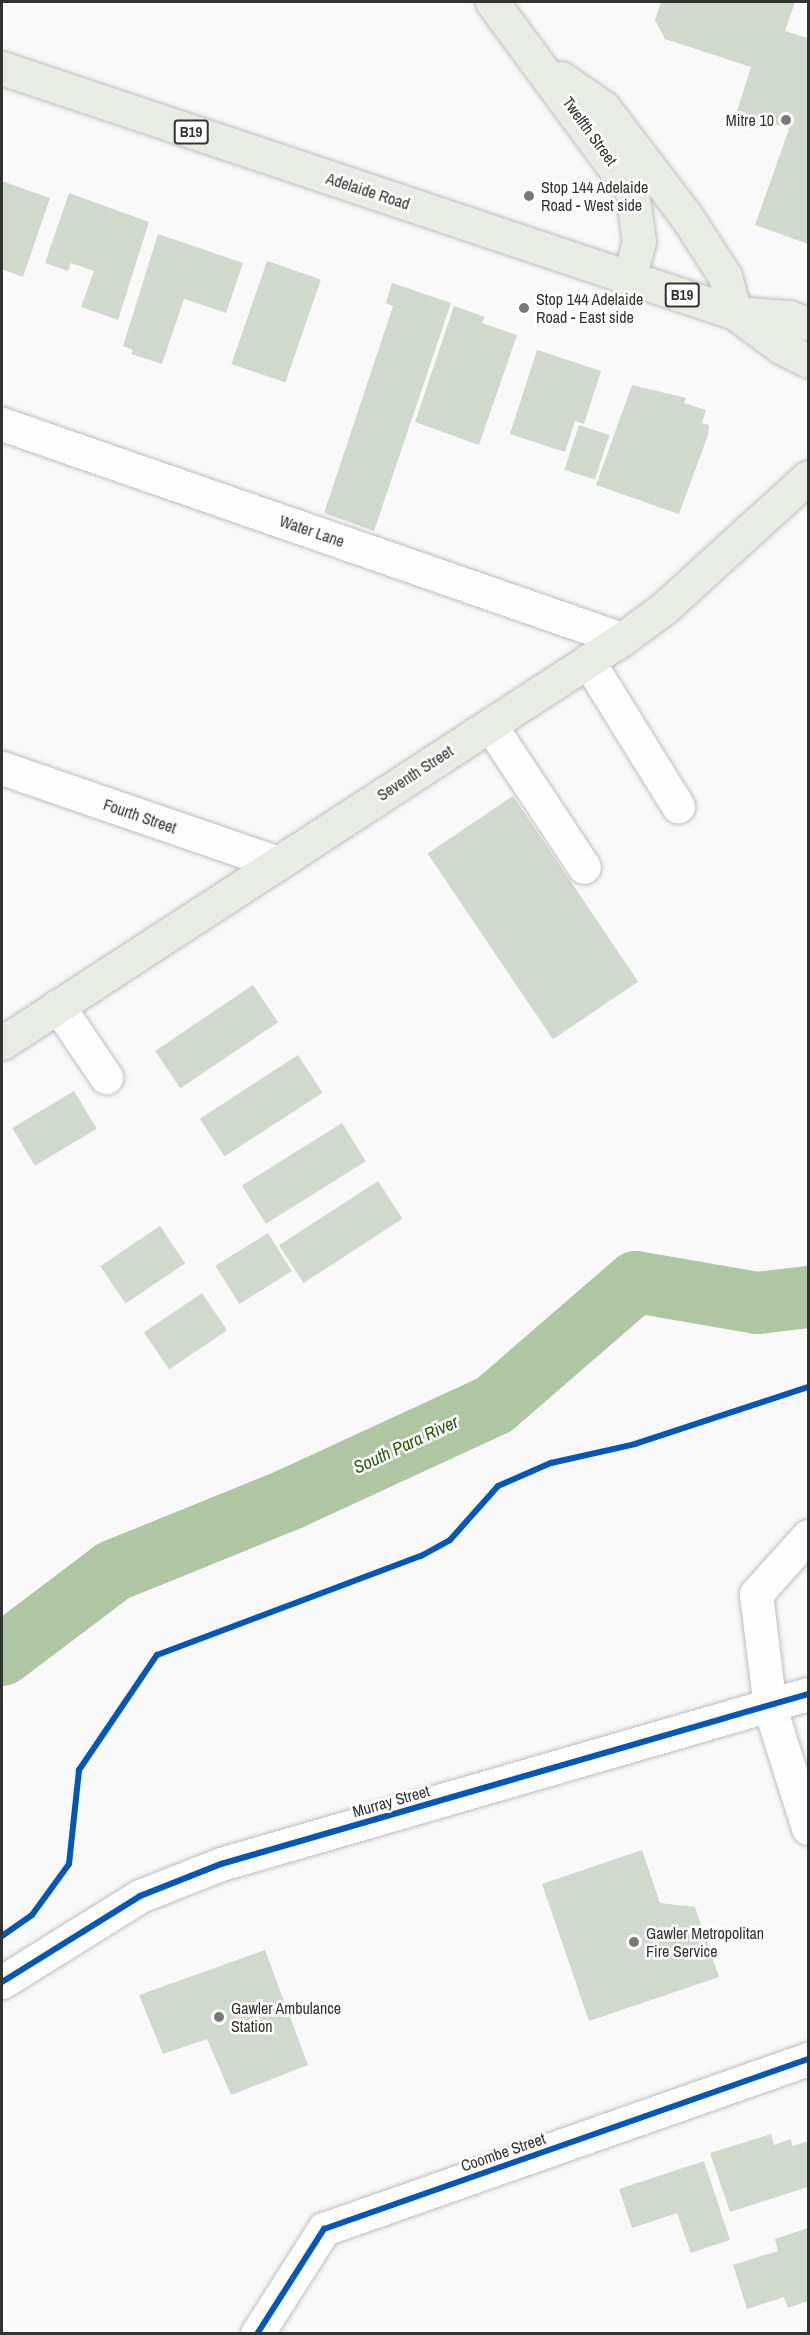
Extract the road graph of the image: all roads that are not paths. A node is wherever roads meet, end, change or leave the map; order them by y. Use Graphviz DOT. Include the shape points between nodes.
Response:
graph roads {
  1 [pos="492,2"];
  2 [pos="541,65"];
  3 [pos="2,68"];
  4 [pos="629,278"];
  5 [pos="735,313"];
  6 [pos="808,324"];
  7 [pos="808,361"];
  8 [pos="2,424"];
  9 [pos="808,477"];
  10 [pos="622,639"];
  11 [pos="588,661"];
  12 [pos="490,725"];
  13 [pos="2,768"];
  14 [pos="678,806"];
  15 [pos="278,863"];
  16 [pos="584,867"];
  17 [pos="58,1006"];
  18 [pos="2,1043"];
  19 [pos="106,1077"];
  20 [pos="808,1536"];
  21 [pos="808,1694"];
  22 [pos="770,1708"];
  23 [pos="808,1828"];
  24 [pos="2,1982"];
  25 [pos="808,2059"];
  26 [pos="257,2334"];
  1 -- 2 [label="main road, Twelfth Street"];
  2 -- 4 [label="main road, Twelfth Street" via="632,192 639,241"];
  2 -- 5 [label="main road" via="603,107 686,216 725,276"];
  3 -- 4 [label="main road, Adelaide Road / B19"];
  4 -- 5 [label="main road, Adelaide Road / B19"];
  5 -- 6 [label="main road, Adelaide Road / B19" via="789,317"];
  5 -- 7 [label="main road, Adelaide Road / B19" via="781,347"];
  8 -- 10 [label="street, Water Lane"];
  9 -- 10 [label="main road, Seventh Street" via="673,600"];
  10 -- 11 [label="main road, Seventh Street"];
  11 -- 12 [label="main road, Seventh Street"];
  11 -- 14 [label="street"];
  12 -- 15 [label="main road, Seventh Street"];
  12 -- 16 [label="street"];
  13 -- 15 [label="street, Fourth Street"];
  15 -- 17 [label="main road, Seventh Street"];
  17 -- 18 [label="main road, Seventh Street"];
  17 -- 19 [label="street"];
  20 -- 22 [label="street" via="756,1594"];
  21 -- 22 [label="street, Murray Street"];
  22 -- 23 [label="street"];
  22 -- 24 [label="street, Murray Street" via="220,1864 140,1896"];
  25 -- 26 [label="street, Coombe Street" via="324,2229"];
}
